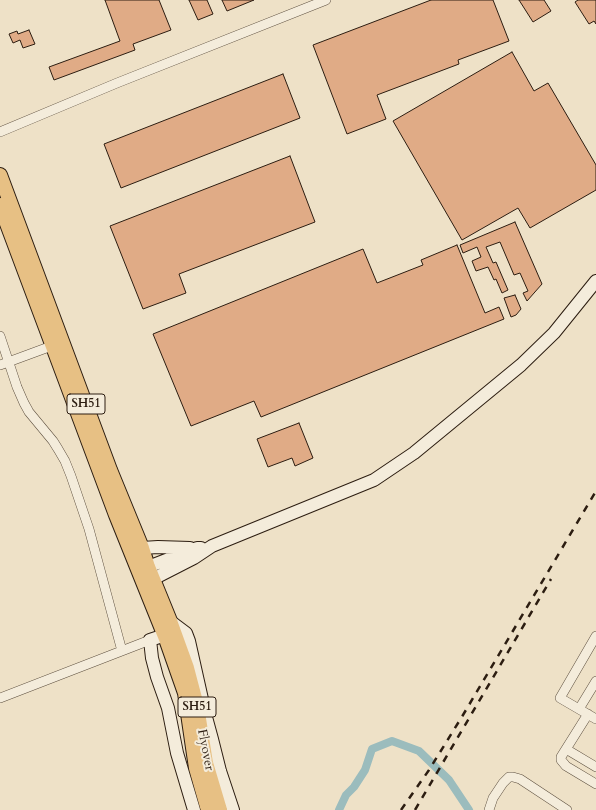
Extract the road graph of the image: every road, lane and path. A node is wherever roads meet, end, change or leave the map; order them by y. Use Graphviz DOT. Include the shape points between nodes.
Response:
graph roads {
  1 [pos="326,0"];
  2 [pos="0,132"];
  3 [pos="2,181"];
  4 [pos="0,205"];
  5 [pos="4,227"];
  6 [pos="596,281"];
  7 [pos="0,336"];
  8 [pos="57,344"];
  9 [pos="4,364"];
  10 [pos="212,546"];
  11 [pos="142,548"];
  12 [pos="197,548"];
  13 [pos="151,573"];
  14 [pos="170,621"];
  15 [pos="165,635"];
  16 [pos="596,636"];
  17 [pos="150,640"];
  18 [pos="122,651"];
  19 [pos="596,681"];
  20 [pos="0,698"];
  21 [pos="579,709"];
  22 [pos="592,717"];
  23 [pos="567,747"];
  24 [pos="201,766"];
  25 [pos="596,767"];
  26 [pos="596,784"];
  27 [pos="194,810"];
  28 [pos="208,810"];
  29 [pos="220,810"];
  30 [pos="233,810"];
  31 [pos="489,810"];
  32 [pos="567,810"];
  1 -- 2 [label="street"];
  3 -- 8 [label="main road, SH51"];
  4 -- 5 [label="main road, SH51"];
  5 -- 8 [label="main road, SH51"];
  6 -- 10 [label="street" via="554,333 521,365 414,453 374,480"];
  7 -- 9 [label="street"];
  8 -- 9 [label="street"];
  8 -- 11 [label="main road, SH51" via="77,379"];
  8 -- 15 [label="main road, SH51" via="116,515"];
  9 -- 18 [label="street" via="29,412 53,441 65,461 89,530"];
  10 -- 12 [label="street"];
  10 -- 13 [label="street" via="194,558"];
  11 -- 12 [label="street"];
  11 -- 13 [label="main road, SH51"];
  12 -- 13 [label="street"];
  13 -- 14 [label="main road, SH51"];
  14 -- 24 [label="main road, Flyover / SH51" via="188,668 197,706"];
  14 -- 30 [label="street" via="186,633 189,641 220,771"];
  15 -- 17 [label="street"];
  15 -- 24 [label="main road, Flyover / SH51" via="185,693"];
  16 -- 21 [label="street" via="560,698"];
  17 -- 18 [label="street"];
  17 -- 27 [label="street" via="152,658 168,708 177,753"];
  18 -- 20 [label="street"];
  19 -- 21 [label="street"];
  21 -- 22 [label="street"];
  22 -- 23 [label="street"];
  23 -- 25 [label="street"];
  23 -- 26 [label="street" via="561,757 562,763"];
  24 -- 28 [label="main road, Flyover / SH51"];
  24 -- 29 [label="main road, Flyover / SH51"];
  31 -- 32 [label="street" via="503,783 509,777 513,777"];
}
